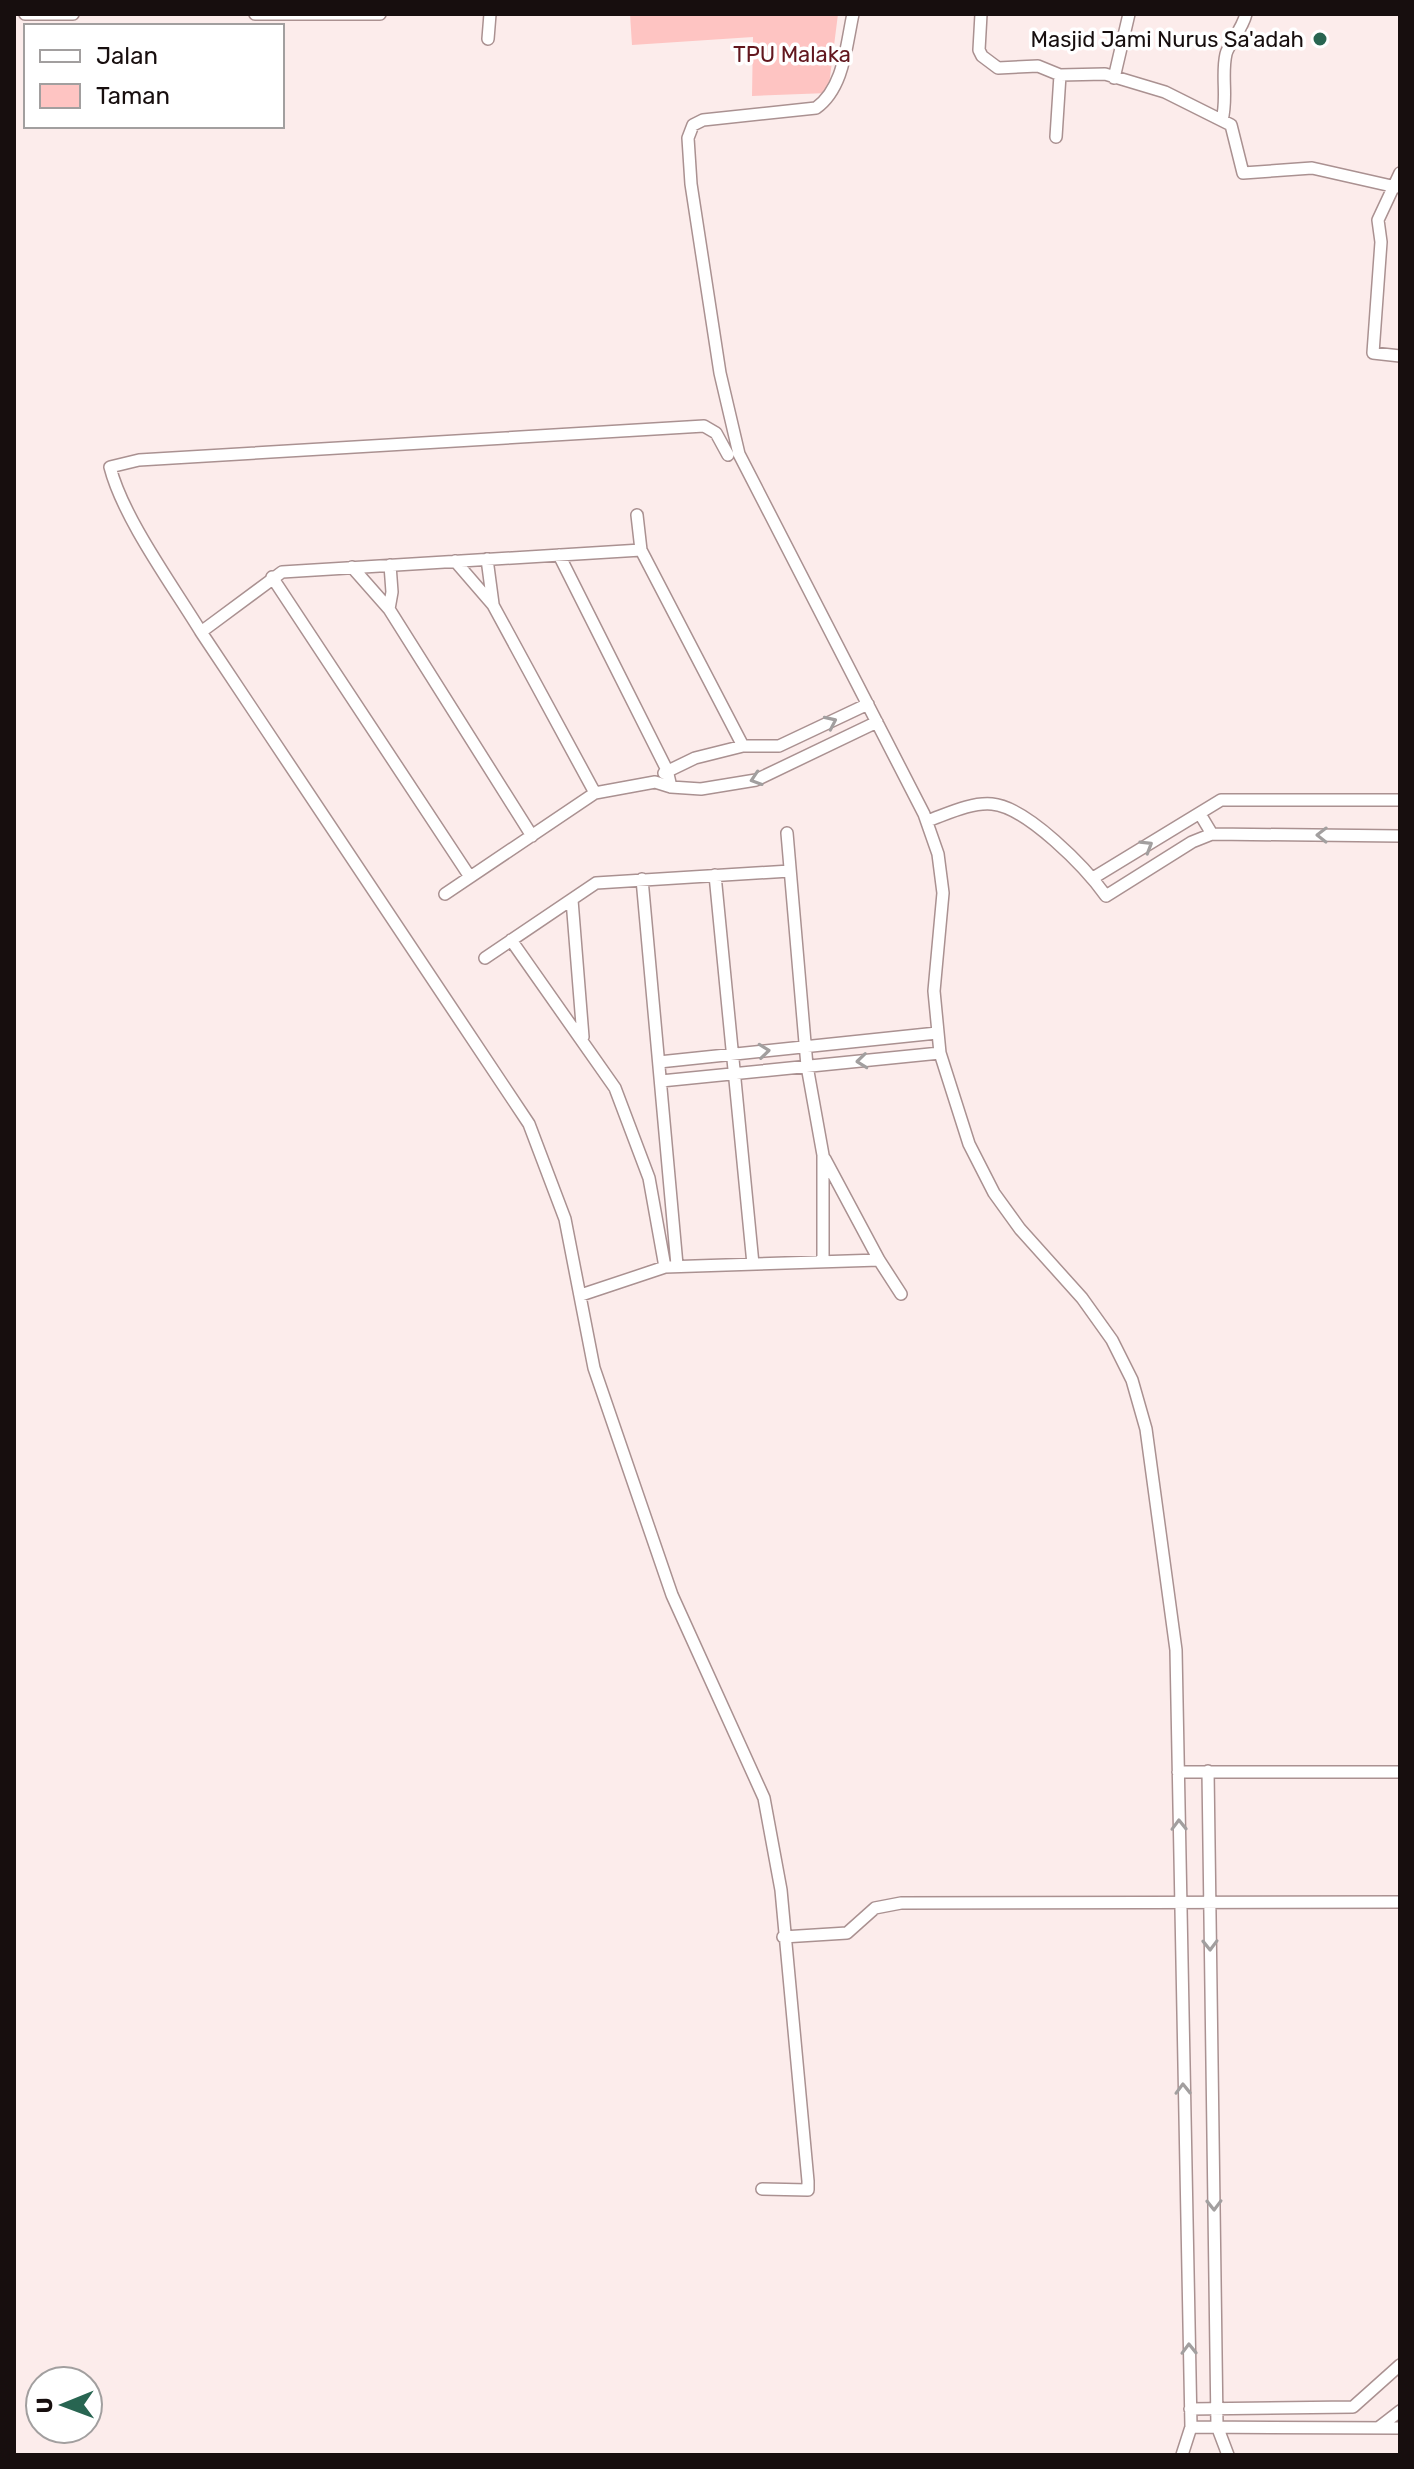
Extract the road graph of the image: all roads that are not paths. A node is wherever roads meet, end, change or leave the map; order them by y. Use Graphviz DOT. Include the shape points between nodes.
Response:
graph roads {
  1 [pos="73,14"];
  2 [pos="255,14"];
  3 [pos="380,14"];
  4 [pos="490,14"];
  5 [pos="853,14"];
  6 [pos="981,14"];
  7 [pos="1129,14"];
  8 [pos="1246,14"];
  9 [pos="28,19"];
  10 [pos="488,39"];
  11 [pos="1060,75"];
  12 [pos="1114,78"];
  13 [pos="1226,121"];
  14 [pos="1056,137"];
  15 [pos="1400,173"];
  16 [pos="1396,187"];
  17 [pos="1400,356"];
  18 [pos="728,455"];
  19 [pos="637,515"];
  20 [pos="641,550"];
  21 [pos="559,555"];
  22 [pos="487,559"];
  23 [pos="455,561"];
  24 [pos="390,565"];
  25 [pos="352,567"];
  26 [pos="272,577"];
  27 [pos="493,605"];
  28 [pos="389,609"];
  29 [pos="201,632"];
  30 [pos="868,704"];
  31 [pos="877,722"];
  32 [pos="743,746"];
  33 [pos="779,746"];
  34 [pos="789,766"];
  35 [pos="667,770"];
  36 [pos="655,782"];
  37 [pos="671,787"];
  38 [pos="595,793"];
  39 [pos="1400,800"];
  40 [pos="1200,814"];
  41 [pos="927,821"];
  42 [pos="787,833"];
  43 [pos="1212,834"];
  44 [pos="532,836"];
  45 [pos="1400,836"];
  46 [pos="790,871"];
  47 [pos="715,875"];
  48 [pos="470,877"];
  49 [pos="1093,878"];
  50 [pos="642,879"];
  51 [pos="445,894"];
  52 [pos="572,900"];
  53 [pos="511,940"];
  54 [pos="485,958"];
  55 [pos="937,1033"];
  56 [pos="583,1037"];
  57 [pos="805,1047"];
  58 [pos="940,1053"];
  59 [pos="732,1054"];
  60 [pos="659,1062"];
  61 [pos="807,1066"];
  62 [pos="734,1074"];
  63 [pos="661,1081"];
  64 [pos="823,1155"];
  65 [pos="879,1260"];
  66 [pos="823,1261"];
  67 [pos="753,1264"];
  68 [pos="671,1266"];
  69 [pos="901,1294"];
  70 [pos="581,1295"];
  71 [pos="1400,1772"];
  72 [pos="1208,1773"];
  73 [pos="1178,1774"];
  74 [pos="1178,1901"];
  75 [pos="1209,1901"];
  76 [pos="1400,1902"];
  77 [pos="783,1937"];
  78 [pos="762,2189"];
  79 [pos="1400,2365"];
  80 [pos="1190,2409"];
  81 [pos="1217,2409"];
  82 [pos="1400,2411"];
  83 [pos="1217,2426"];
  84 [pos="1191,2427"];
  85 [pos="1378,2428"];
  86 [pos="1400,2428"];
  87 [pos="1182,2455"];
  88 [pos="1228,2455"];
  1 -- 9 [label="street"];
  2 -- 3 [label="street"];
  4 -- 10 [label="street"];
  5 -- 30 [label="street" via="828,99 816,108 703,120 693,125 688,138 703,270 739,454"];
  6 -- 11 [label="street" via="982,56 998,68 1038,66"];
  7 -- 12 [label="street"];
  8 -- 13 [label="street" via="1226,53"];
  11 -- 12 [label="street"];
  11 -- 14 [label="street"];
  12 -- 13 [label="street" via="1165,92"];
  13 -- 16 [label="street" via="1243,173 1312,168"];
  15 -- 16 [label="street"];
  16 -- 17 [label="street" via="1378,220 1373,337 1374,355"];
  18 -- 29 [label="street" via="716,433 704,426 139,460 110,467"];
  19 -- 20 [label="street"];
  20 -- 21 [label="street"];
  20 -- 32 [label="street"];
  21 -- 22 [label="street"];
  21 -- 35 [label="street"];
  22 -- 23 [label="street"];
  22 -- 27 [label="street"];
  23 -- 24 [label="street"];
  23 -- 27 [label="street"];
  24 -- 25 [label="street"];
  24 -- 28 [label="street"];
  25 -- 26 [label="street"];
  25 -- 28 [label="street"];
  26 -- 29 [label="street"];
  26 -- 48 [label="street"];
  27 -- 38 [label="street"];
  28 -- 44 [label="street"];
  29 -- 70 [label="street" via="529,1124 565,1219"];
  30 -- 31 [label="street"];
  33 -- 30 [label="street, one-way"];
  31 -- 34 [label="street"];
  31 -- 41 [label="street"];
  32 -- 33 [label="street"];
  32 -- 35 [label="street"];
  33 -- 34 [label="street"];
  34 -- 37 [label="street, one-way" via="724,787"];
  35 -- 36 [label="street"];
  35 -- 37 [label="street"];
  36 -- 37 [label="street"];
  36 -- 38 [label="street"];
  38 -- 44 [label="street"];
  39 -- 40 [label="street" via="1221,800"];
  40 -- 43 [label="street"];
  49 -- 40 [label="street, one-way"];
  41 -- 49 [label="street" via="992,804 1019,812"];
  41 -- 55 [label="street" via="943,893 934,991"];
  42 -- 46 [label="street"];
  45 -- 43 [label="street, one-way"];
  43 -- 49 [label="street" via="1106,896"];
  44 -- 48 [label="street"];
  46 -- 47 [label="street"];
  46 -- 57 [label="street"];
  47 -- 50 [label="street"];
  47 -- 59 [label="street"];
  48 -- 51 [label="street"];
  50 -- 52 [label="street" via="596,883"];
  50 -- 60 [label="street"];
  52 -- 53 [label="street"];
  52 -- 56 [label="street"];
  53 -- 54 [label="street"];
  53 -- 56 [label="street"];
  55 -- 57 [label="street"];
  55 -- 58 [label="street"];
  56 -- 68 [label="street" via="615,1088 634,1133"];
  59 -- 57 [label="street, one-way"];
  57 -- 61 [label="street"];
  58 -- 61 [label="street, one-way"];
  58 -- 73 [label="street" via="969,1144 994,1193 1082,1298 1132,1380 1146,1429 1176,1650"];
  59 -- 60 [label="street"];
  59 -- 62 [label="street"];
  60 -- 63 [label="street"];
  61 -- 62 [label="street"];
  61 -- 64 [label="street"];
  62 -- 63 [label="street"];
  62 -- 67 [label="street"];
  63 -- 68 [label="street"];
  64 -- 65 [label="street"];
  64 -- 66 [label="street"];
  65 -- 66 [label="street"];
  65 -- 69 [label="street"];
  66 -- 67 [label="street"];
  67 -- 68 [label="street"];
  68 -- 70 [label="street"];
  70 -- 77 [label="street" via="594,1368 672,1595 764,1798 781,1890"];
  71 -- 72 [label="street"];
  72 -- 73 [label="street"];
  72 -- 75 [label="street"];
  74 -- 73 [label="street, one-way"];
  74 -- 75 [label="street"];
  74 -- 77 [label="street" via="901,1903 875,1908 847,1933"];
  80 -- 74 [label="street, one-way"];
  75 -- 76 [label="street"];
  75 -- 81 [label="street, one-way"];
  77 -- 78 [label="street" via="808,2190"];
  79 -- 81 [label="street" via="1353,2407"];
  80 -- 81 [label="street"];
  80 -- 84 [label="street"];
  81 -- 83 [label="street"];
  82 -- 85 [label="street"];
  83 -- 84 [label="street"];
  83 -- 85 [label="street"];
  83 -- 88 [label="street"];
  84 -- 87 [label="street"];
  85 -- 86 [label="street"];
}
